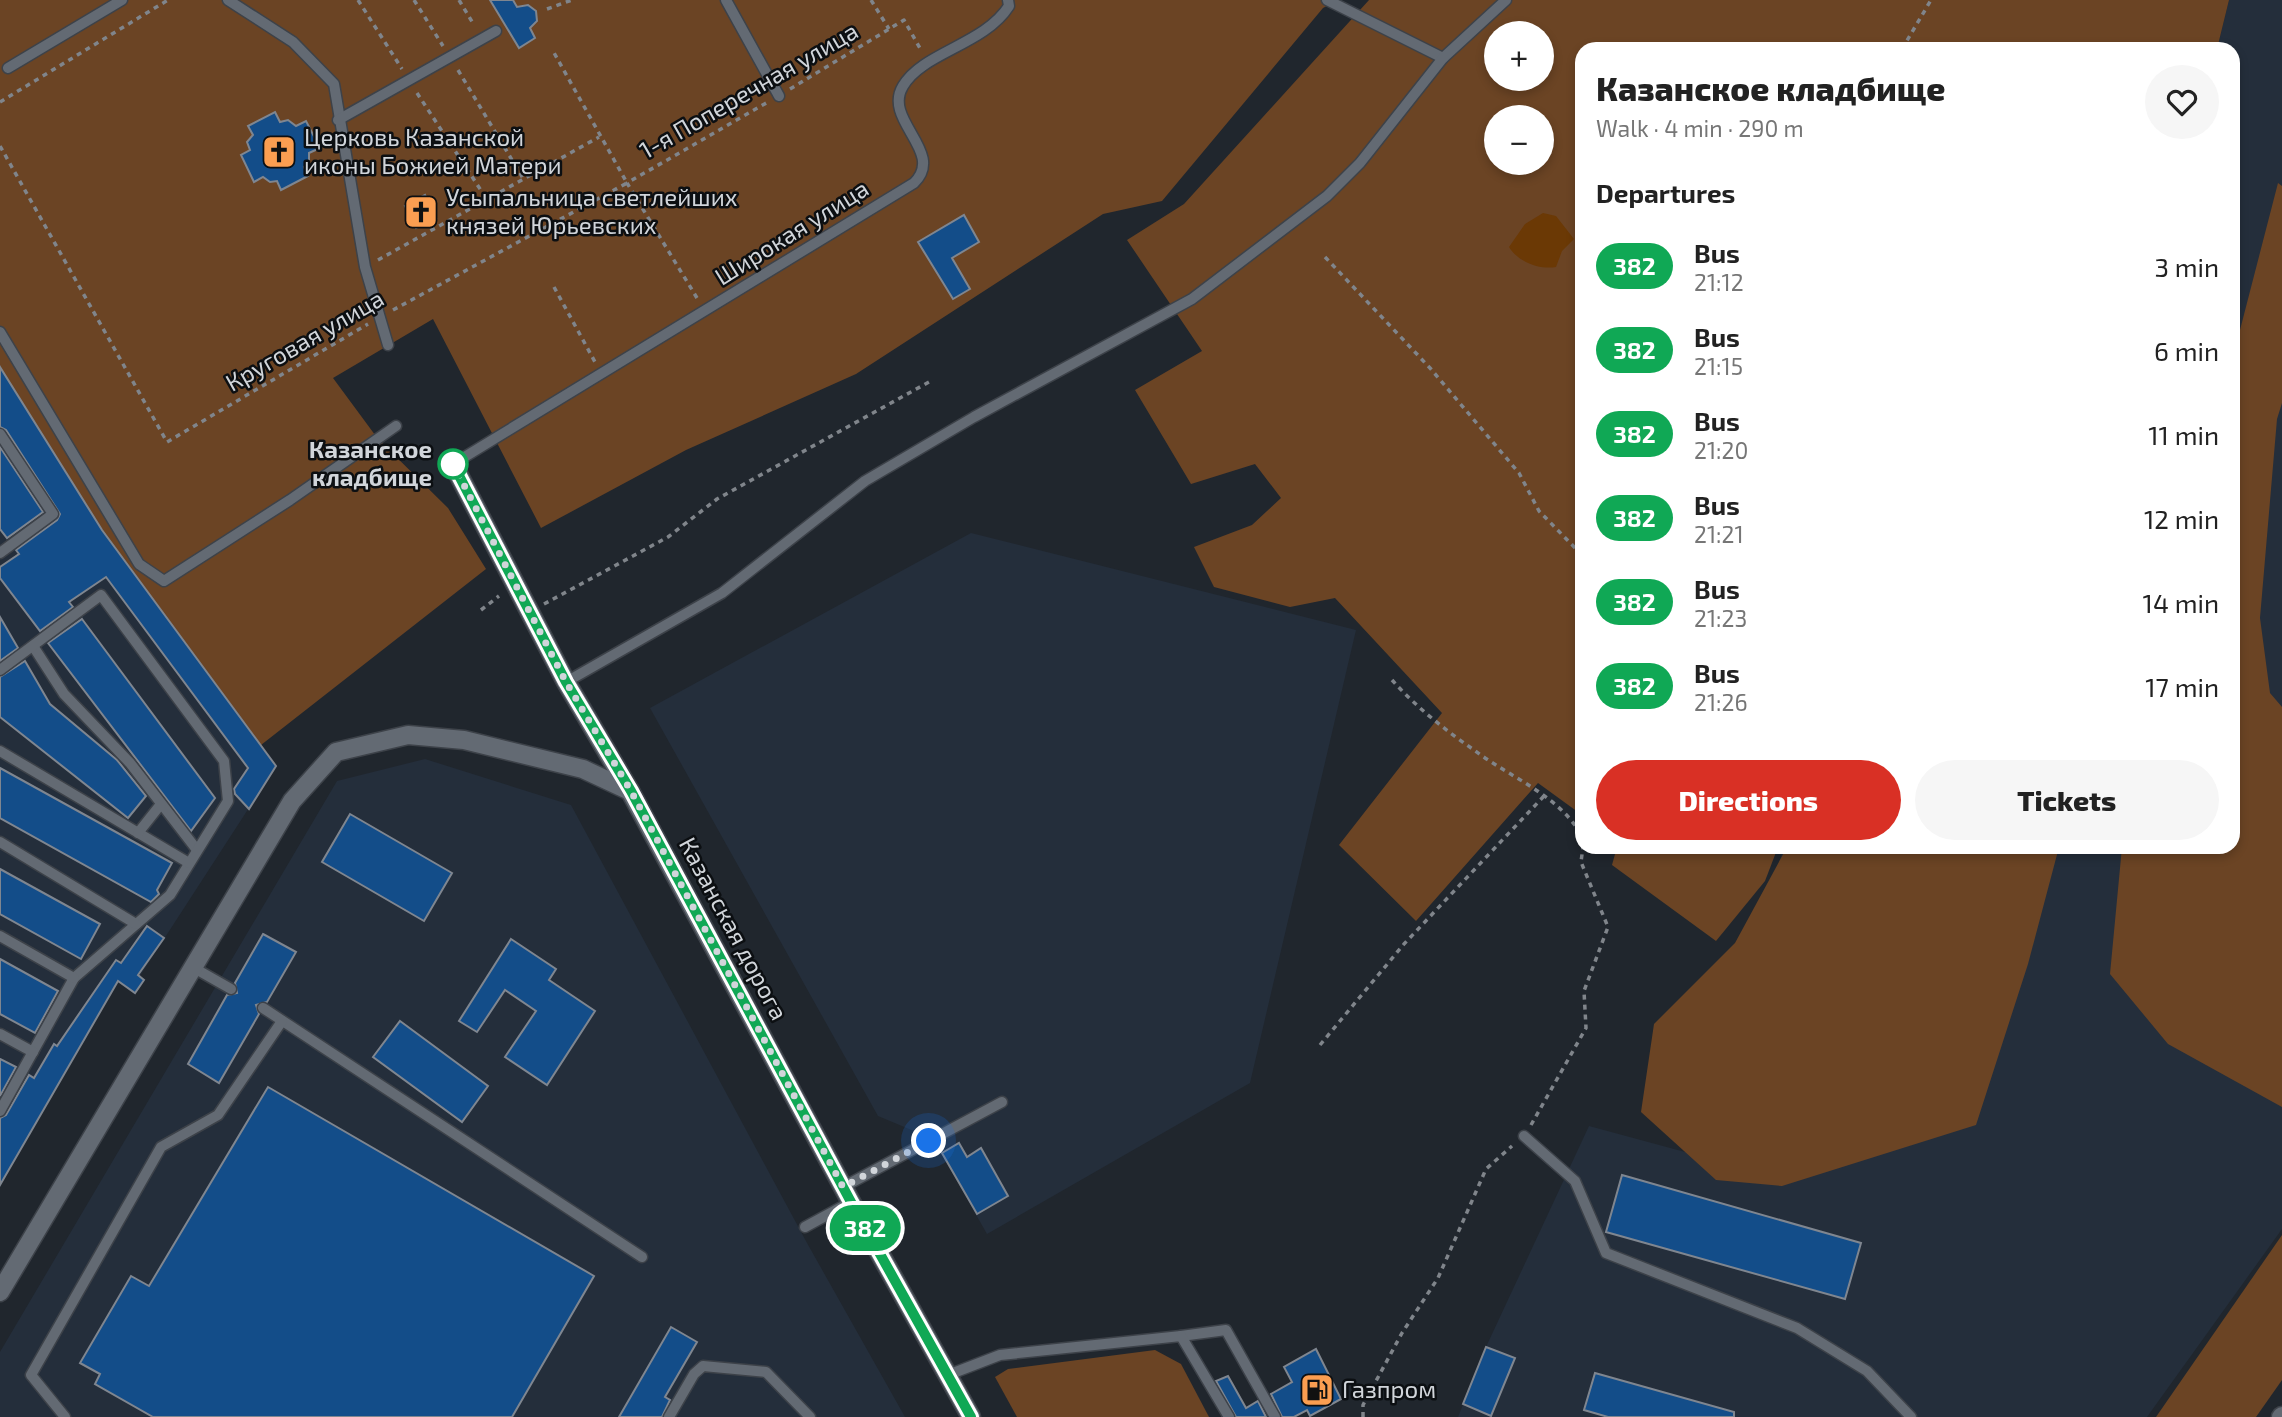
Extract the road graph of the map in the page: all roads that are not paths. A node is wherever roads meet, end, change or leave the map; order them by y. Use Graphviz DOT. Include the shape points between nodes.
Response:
graph roads {
  1 [pos="122,0"];
  2 [pos="228,0"];
  3 [pos="726,0"];
  4 [pos="1008,0"];
  5 [pos="1326,0"];
  6 [pos="1506,0"];
  7 [pos="496,31"];
  8 [pos="1443,58"];
  9 [pos="8,68"];
  10 [pos="779,96"];
  11 [pos="338,120"];
  12 [pos="0,332"];
  13 [pos="388,345"];
  14 [pos="396,426"];
  15 [pos="0,434"];
  16 [pos="453,464"];
  17 [pos="0,553"];
  18 [pos="33,646"];
  19 [pos="0,670"];
  20 [pos="566,682"];
  21 [pos="0,751"];
  22 [pos="631,791"];
  23 [pos="161,804"];
  24 [pos="138,833"];
  25 [pos="0,842"];
  26 [pos="197,850"];
  27 [pos="189,863"];
  28 [pos="136,924"];
  29 [pos="0,936"];
  30 [pos="194,968"];
  31 [pos="74,978"];
  32 [pos="231,989"];
  33 [pos="262,1008"];
  34 [pos="282,1021"];
  35 [pos="0,1034"];
  36 [pos="33,1052"];
  37 [pos="1002,1102"];
  38 [pos="0,1111"];
  39 [pos="1524,1136"];
  40 [pos="847,1195"];
  41 [pos="805,1227"];
  42 [pos="642,1257"];
  43 [pos="0,1292"];
  44 [pos="1181,1336"];
  45 [pos="948,1376"];
  46 [pos="65,1417"];
  47 [pos="669,1417"];
  48 [pos="810,1417"];
  49 [pos="971,1417"];
  50 [pos="1229,1417"];
  51 [pos="1275,1417"];
  52 [pos="1912,1417"];
  1 -- 9 [label="lane"];
  2 -- 11 [label="lane" via="293,42 334,84"];
  3 -- 10 [label="lane"];
  4 -- 16 [label="lane, Широкая улица" via="1009,6 991,27 915,72 902,86 900,111 923,157 922,176"];
  5 -- 8 [label="lane"];
  6 -- 8 [label="lane"];
  7 -- 11 [label="lane"];
  8 -- 20 [label="lane" via="1360,163 1327,196 1192,299 865,481 722,593"];
  11 -- 13 [label="lane" via="365,267"];
  12 -- 14 [label="lane" via="138,564 164,581"];
  15 -- 17 [label="lane" via="53,514"];
  16 -- 20 [label="street, Казанская дорога"];
  18 -- 19 [label="lane"];
  18 -- 23 [label="lane" via="64,694 130,763"];
  18 -- 26 [label="lane" via="101,595 224,761 228,801"];
  20 -- 22 [label="street, Казанская дорога"];
  21 -- 24 [label="lane"];
  22 -- 30 [label="street" via="583,769 464,740 408,734 336,752 292,801"];
  22 -- 40 [label="street, Казанская дорога"];
  23 -- 24 [label="lane"];
  23 -- 26 [label="lane"];
  24 -- 27 [label="lane"];
  25 -- 28 [label="lane"];
  26 -- 27 [label="lane"];
  27 -- 28 [label="lane" via="170,895"];
  28 -- 31 [label="lane"];
  29 -- 31 [label="lane"];
  30 -- 32 [label="lane"];
  30 -- 43 [label="street"];
  31 -- 36 [label="lane"];
  33 -- 34 [label="lane"];
  34 -- 42 [label="lane"];
  34 -- 46 [label="lane" via="218,1115 161,1147 31,1375"];
  35 -- 36 [label="lane"];
  36 -- 38 [label="lane"];
  37 -- 40 [label="lane"];
  39 -- 52 [label="lane" via="1575,1181 1606,1253 1797,1328 1867,1371"];
  40 -- 41 [label="lane"];
  40 -- 45 [label="street, Казанская дорога"];
  44 -- 45 [label="lane" via="1000,1355"];
  44 -- 50 [label="lane"];
  44 -- 51 [label="lane" via="1226,1330"];
  45 -- 49 [label="street, Казанская дорога"];
  47 -- 48 [label="lane" via="703,1366 766,1372"];
}
